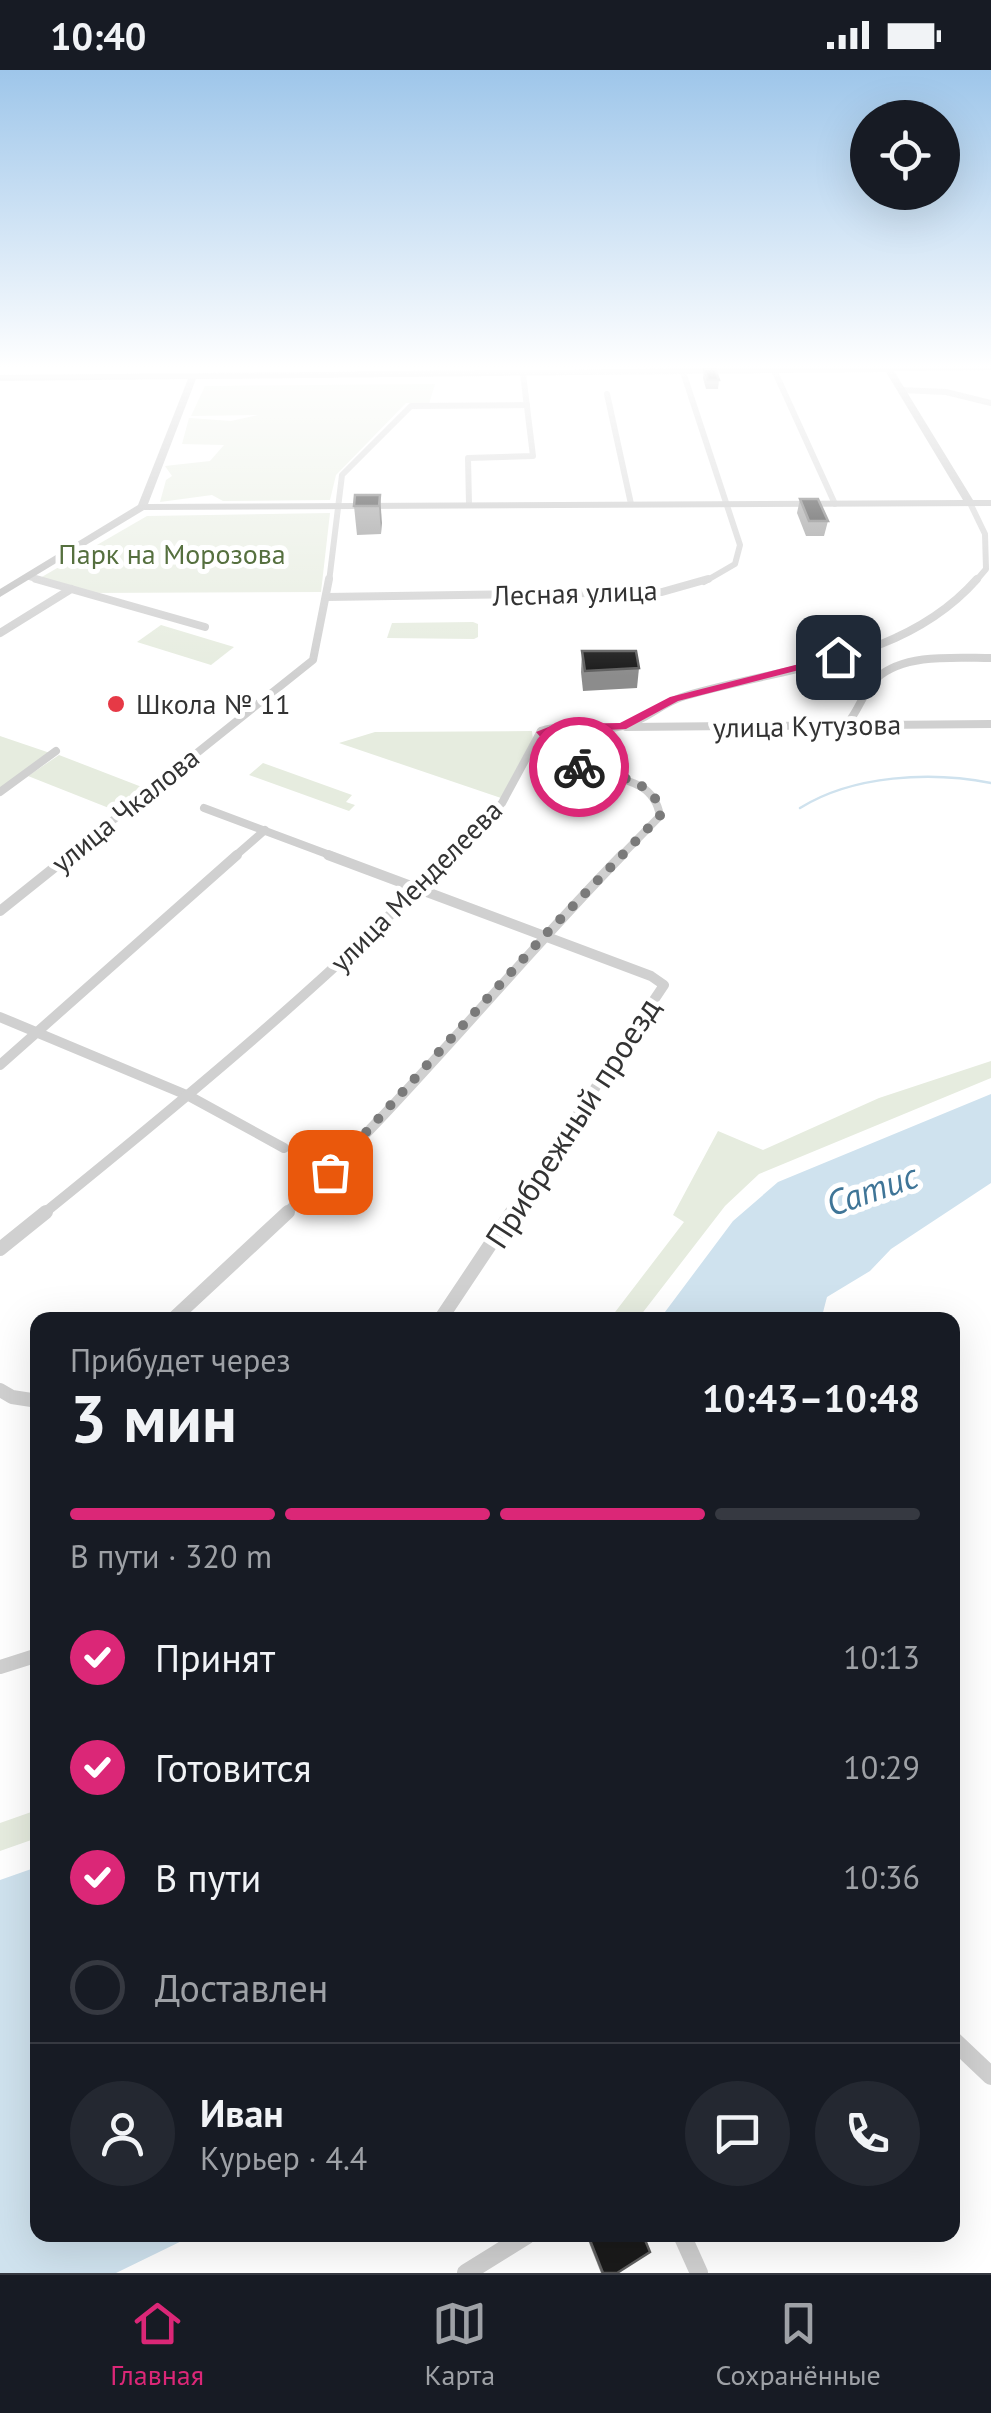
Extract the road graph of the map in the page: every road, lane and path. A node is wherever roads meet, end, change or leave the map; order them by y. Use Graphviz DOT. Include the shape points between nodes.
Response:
graph roads {
  1 [pos="157,470"];
  2 [pos="347,470"];
  3 [pos="468,470"];
  4 [pos="624,470"];
  5 [pos="717,470"];
  6 [pos="819,470"];
  7 [pos="950,470"];
  8 [pos="970,503"];
  9 [pos="991,503"];
  10 [pos="469,504"];
  11 [pos="631,504"];
  12 [pos="729,504"];
  13 [pos="834,504"];
  14 [pos="337,506"];
  15 [pos="142,508"];
  16 [pos="29,576"];
  17 [pos="71,589"];
  18 [pos="0,594"];
  19 [pos="327,597"];
  20 [pos="204,628"];
  21 [pos="0,633"];
  22 [pos="991,658"];
  23 [pos="847,724"];
  24 [pos="991,724"];
  25 [pos="622,727"];
  26 [pos="542,732"];
  27 [pos="56,751"];
  28 [pos="0,792"];
  29 [pos="204,808"];
  30 [pos="265,830"];
  31 [pos="421,886"];
  32 [pos="0,912"];
  33 [pos="544,936"];
  34 [pos="0,1017"];
  35 [pos="40,1033"];
  36 [pos="0,1065"];
  37 [pos="189,1096"];
  38 [pos="284,1148"];
  39 [pos="0,1250"];
  40 [pos="181,1312"];
  41 [pos="445,1312"];
  42 [pos="0,1390"];
  43 [pos="30,1400"];
  44 [pos="30,1658"];
  45 [pos="0,1667"];
  46 [pos="960,2047"];
  47 [pos="991,2076"];
  48 [pos="516,2242"];
  49 [pos="685,2242"];
  50 [pos="466,2273"];
  51 [pos="699,2273"];
  1 -- 15 [label="street"];
  2 -- 14 [label="street, улица Чкалова"];
  3 -- 10 [label="street"];
  4 -- 11 [label="street"];
  5 -- 12 [label="street, Лесная улица"];
  6 -- 13 [label="street"];
  7 -- 8 [label="street"];
  8 -- 9 [label="street"];
  8 -- 13 [label="street"];
  8 -- 25 [label="street" via="988,560 954,606 897,638 674,699"];
  10 -- 11 [label="street"];
  10 -- 14 [label="street"];
  11 -- 12 [label="street"];
  12 -- 13 [label="street"];
  12 -- 19 [label="street, Лесная улица" via="740,545 735,564 698,585 630,595"];
  14 -- 15 [label="street"];
  14 -- 19 [label="street, улица Чкалова"];
  15 -- 16 [label="street"];
  16 -- 17 [label="street"];
  16 -- 18 [label="street"];
  17 -- 20 [label="street"];
  17 -- 21 [label="street"];
  19 -- 32 [label="street, улица Чкалова" via="313,660"];
  22 -- 23 [label="street" via="888,670"];
  23 -- 24 [label="street, улица Кутузова"];
  23 -- 25 [label="street, улица Кутузова"];
  25 -- 26 [label="street"];
  26 -- 31 [label="street, улица Менделеева" via="502,803"];
  26 -- 33 [label="street" via="570,764 646,789 662,812"];
  27 -- 28 [label="street"];
  29 -- 30 [label="street"];
  30 -- 31 [label="street"];
  30 -- 35 [label="street"];
  31 -- 33 [label="street"];
  31 -- 37 [label="street, улица Менделеева"];
  33 -- 40 [label="street" via="334,1168"];
  33 -- 41 [label="street, Прибрежный проезд" via="664,985"];
  34 -- 35 [label="street"];
  35 -- 36 [label="street"];
  35 -- 37 [label="street"];
  37 -- 38 [label="street"];
  37 -- 39 [label="street, улица Менделеева"];
  42 -- 43 [label="street"];
  44 -- 45 [label="street"];
  46 -- 47 [label="street"];
  48 -- 50 [label="street"];
  49 -- 51 [label="street"];
}
